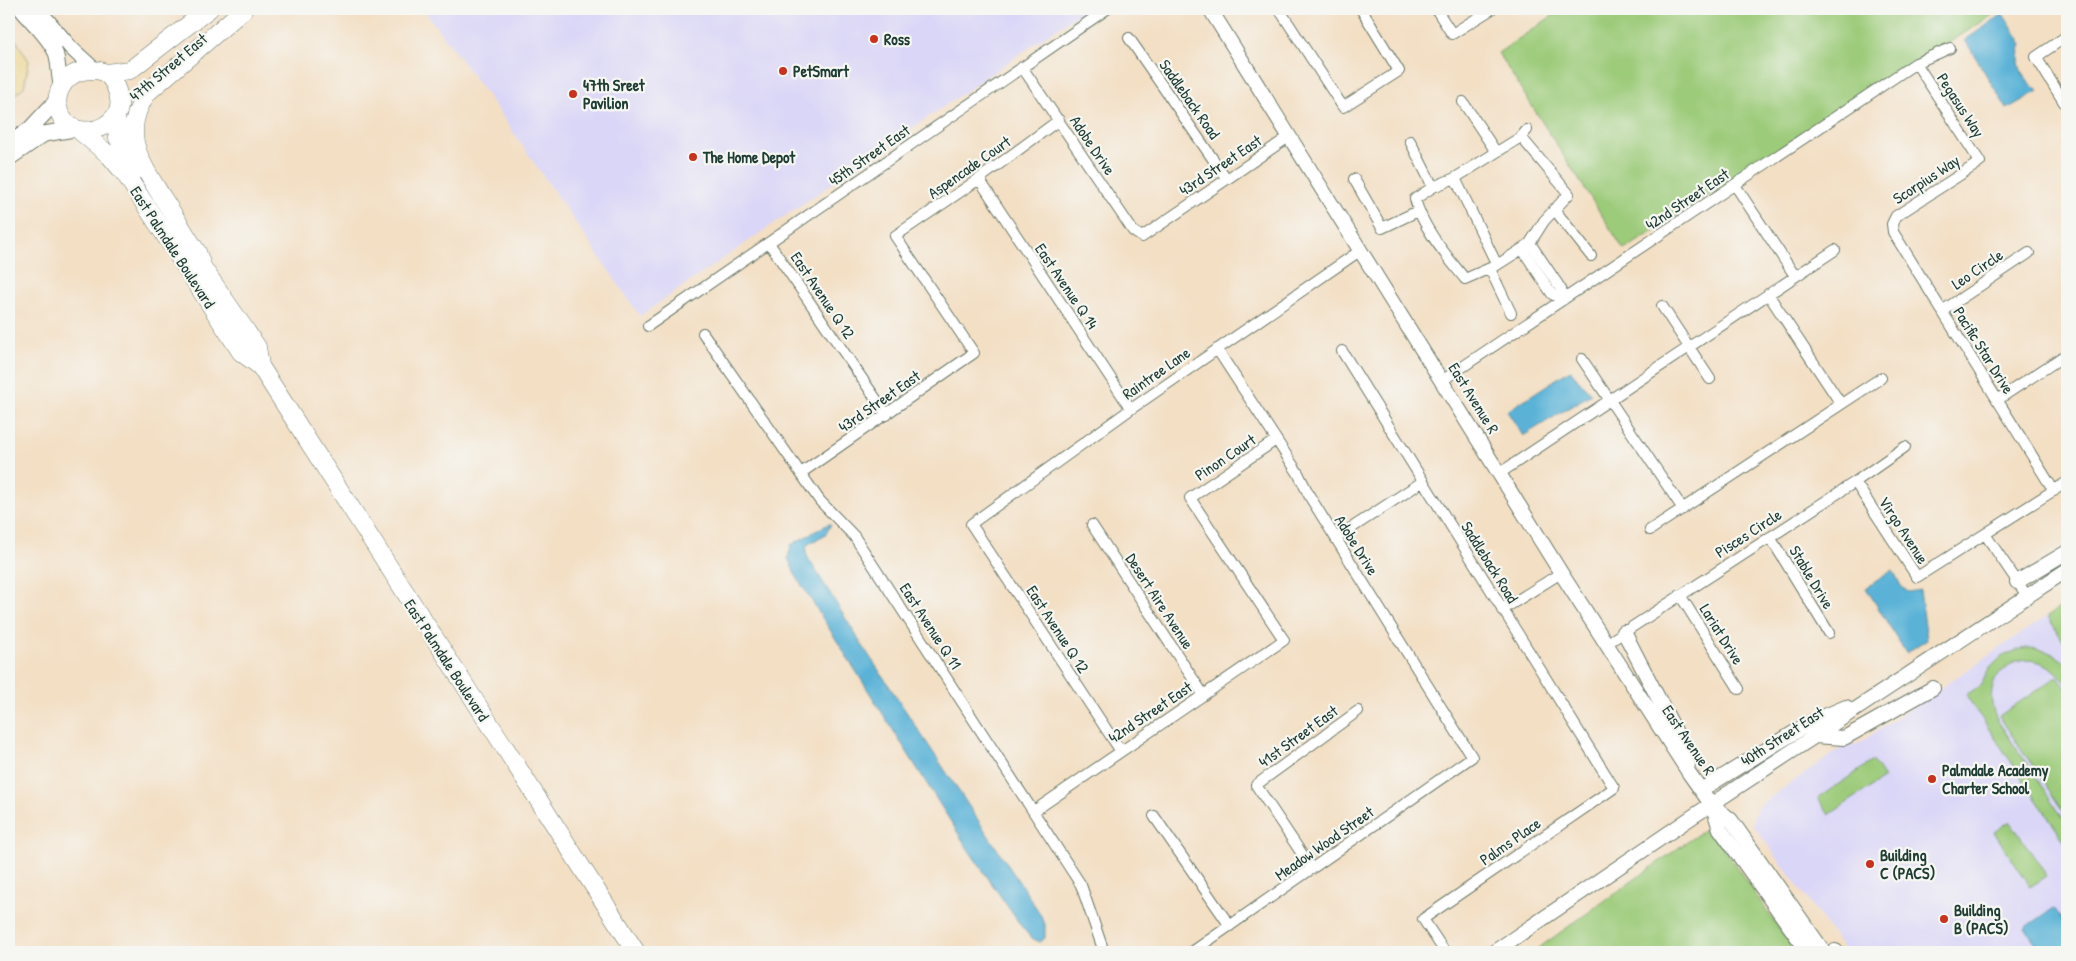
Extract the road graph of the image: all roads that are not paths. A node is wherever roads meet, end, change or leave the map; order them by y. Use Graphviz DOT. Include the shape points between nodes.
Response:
graph roads {
  1 [pos="21,9"];
  2 [pos="38,9"];
  3 [pos="209,9"];
  4 [pos="243,9"];
  5 [pos="1107,9"];
  6 [pos="1210,9"];
  7 [pos="1279,9"];
  8 [pos="1361,9"];
  9 [pos="1436,9"];
  10 [pos="1492,9"];
  11 [pos="2067,36"];
  12 [pos="1129,38"];
  13 [pos="1950,48"];
  14 [pos="1916,63"];
  15 [pos="1022,67"];
  16 [pos="101,72"];
  17 [pos="59,93"];
  18 [pos="1464,102"];
  19 [pos="2067,107"];
  20 [pos="117,112"];
  21 [pos="1059,120"];
  22 [pos="78,130"];
  23 [pos="1290,136"];
  24 [pos="1410,140"];
  25 [pos="9,144"];
  26 [pos="1496,152"];
  27 [pos="9,158"];
  28 [pos="1980,162"];
  29 [pos="1226,178"];
  30 [pos="1455,178"];
  31 [pos="978,179"];
  32 [pos="1354,179"];
  33 [pos="1735,185"];
  34 [pos="1434,187"];
  35 [pos="1554,209"];
  36 [pos="1418,211"];
  37 [pos="1892,224"];
  38 [pos="1142,236"];
  39 [pos="769,242"];
  40 [pos="1526,246"];
  41 [pos="1361,250"];
  42 [pos="1835,250"];
  43 [pos="2029,252"];
  44 [pos="1591,256"];
  45 [pos="201,263"];
  46 [pos="1494,267"];
  47 [pos="1795,276"];
  48 [pos="1768,294"];
  49 [pos="1563,300"];
  50 [pos="1662,306"];
  51 [pos="1942,311"];
  52 [pos="1511,313"];
  53 [pos="648,326"];
  54 [pos="703,333"];
  55 [pos="1689,346"];
  56 [pos="1217,349"];
  57 [pos="1342,352"];
  58 [pos="974,353"];
  59 [pos="2067,354"];
  60 [pos="1582,359"];
  61 [pos="260,366"];
  62 [pos="1881,378"];
  63 [pos="1710,379"];
  64 [pos="1443,380"];
  65 [pos="1609,400"];
  66 [pos="1997,400"];
  67 [pos="1840,404"];
  68 [pos="1131,408"];
  69 [pos="887,415"];
  70 [pos="1276,440"];
  71 [pos="1905,447"];
  72 [pos="801,473"];
  73 [pos="1500,473"];
  74 [pos="1422,482"];
  75 [pos="1855,482"];
  76 [pos="2067,482"];
  77 [pos="2054,491"];
  78 [pos="1682,509"];
  79 [pos="971,524"];
  80 [pos="1092,525"];
  81 [pos="1650,530"];
  82 [pos="1985,534"];
  83 [pos="1770,537"];
  84 [pos="1336,538"];
  85 [pos="2067,552"];
  86 [pos="2067,570"];
  87 [pos="1561,573"];
  88 [pos="2017,582"];
  89 [pos="1680,595"];
  90 [pos="2027,596"];
  91 [pos="1502,610"];
  92 [pos="1624,632"];
  93 [pos="1829,633"];
  94 [pos="1284,640"];
  95 [pos="1606,644"];
  96 [pos="1933,688"];
  97 [pos="1738,689"];
  98 [pos="1204,694"];
  99 [pos="1879,694"];
  100 [pos="1358,711"];
  101 [pos="1814,736"];
  102 [pos="1120,750"];
  103 [pos="1472,757"];
  104 [pos="1689,773"];
  105 [pos="1614,788"];
  106 [pos="1701,790"];
  107 [pos="1712,804"];
  108 [pos="1034,811"];
  109 [pos="1154,816"];
  110 [pos="1312,870"];
  111 [pos="1230,926"];
  112 [pos="636,952"];
  113 [pos="1104,952"];
  114 [pos="1192,952"];
  115 [pos="1445,952"];
  116 [pos="1494,952"];
  117 [pos="1808,952"];
  118 [pos="1832,952"];
  1 -- 17 [label="main road" via="56,55"];
  2 -- 16 [label="main road" via="71,48"];
  3 -- 16 [label="highway, 47th Street East" via="130,70"];
  4 -- 20 [label="highway, 47th Street East" via="184,50 141,86"];
  4 -- 45 [label="highway" via="148,92 134,120 134,141 141,162"];
  5 -- 15 [label="street, 45th Street East"];
  6 -- 23 [label="main road, East Avenue R"];
  7 -- 8 [label="street" via="1343,107 1399,71"];
  9 -- 10 [label="street" via="1452,34"];
  11 -- 19 [label="street" via="2036,57"];
  12 -- 29 [label="street, Saddleback Road"];
  13 -- 14 [label="street, 42nd Street East"];
  14 -- 28 [label="street, Pegasus Way"];
  14 -- 33 [label="street, 42nd Street East"];
  15 -- 21 [label="street, Adobe Drive"];
  15 -- 39 [label="street, 45th Street East"];
  16 -- 17 [label="highway" via="77,72 66,80"];
  16 -- 20 [label="highway" via="116,86"];
  17 -- 22 [label="highway" via="60,114"];
  17 -- 25 [label="main road" via="30,129"];
  18 -- 26 [label="street"];
  20 -- 22 [label="highway" via="99,128"];
  20 -- 45 [label="highway, East Palmdale Boulevard" via="118,138 134,167"];
  21 -- 31 [label="street, Aspencade Court"];
  21 -- 38 [label="street, Adobe Drive" via="1133,231"];
  22 -- 27 [label="main road" via="44,134"];
  22 -- 61 [label="highway, East Palmdale Boulevard" via="109,155 126,175 241,352"];
  23 -- 29 [label="street, 43rd Street East"];
  23 -- 41 [label="main road, East Avenue R"];
  24 -- 34 [label="street"];
  26 -- 30 [label="street"];
  26 -- 35 [label="street" via="1524,133 1569,194"];
  28 -- 37 [label="street, Scorpius Way" via="1896,216"];
  29 -- 38 [label="street, 43rd Street East"];
  30 -- 34 [label="street"];
  30 -- 46 [label="street"];
  31 -- 58 [label="street, Aspencade Court" via="895,236"];
  31 -- 68 [label="street, East Avenue Q 14"];
  32 -- 36 [label="street" via="1382,228"];
  33 -- 47 [label="street"];
  33 -- 49 [label="street, 42nd Street East"];
  34 -- 36 [label="street" via="1415,199"];
  35 -- 40 [label="street"];
  35 -- 44 [label="street"];
  36 -- 46 [label="street" via="1465,279"];
  37 -- 51 [label="street, Pacific Star Drive" via="1893,232"];
  39 -- 53 [label="street, 45th Street East"];
  39 -- 69 [label="street, East Avenue Q 12"];
  40 -- 46 [label="street"];
  40 -- 49 [label="street" via="1552,294"];
  41 -- 56 [label="street, Raintree Lane"];
  41 -- 64 [label="main road, East Avenue R"];
  42 -- 47 [label="street"];
  43 -- 51 [label="street, Leo Circle"];
  45 -- 61 [label="highway, East Palmdale Boulevard" via="257,347"];
  46 -- 52 [label="street"];
  47 -- 48 [label="street"];
  48 -- 55 [label="street"];
  48 -- 67 [label="street"];
  49 -- 64 [label="street, 42nd Street East"];
  50 -- 55 [label="street"];
  51 -- 66 [label="street, Pacific Star Drive"];
  54 -- 72 [label="street, East Avenue Q 11"];
  55 -- 63 [label="street"];
  55 -- 65 [label="street"];
  56 -- 68 [label="street, Raintree Lane"];
  56 -- 70 [label="street, Adobe Drive"];
  57 -- 74 [label="street, Saddleback Road"];
  58 -- 69 [label="street, 43rd Street East"];
  59 -- 66 [label="street"];
  60 -- 65 [label="street"];
  61 -- 112 [label="highway, East Palmdale Boulevard"];
  62 -- 67 [label="street"];
  64 -- 73 [label="main road, East Avenue R"];
  65 -- 73 [label="street"];
  65 -- 78 [label="street"];
  66 -- 77 [label="street, Pacific Star Drive"];
  67 -- 78 [label="street"];
  68 -- 79 [label="street, Raintree Lane"];
  69 -- 72 [label="street, 43rd Street East"];
  70 -- 84 [label="street, Adobe Drive"];
  70 -- 94 [label="street, Pinon Court" via="1190,498"];
  71 -- 75 [label="street, Pisces Circle"];
  72 -- 108 [label="street, East Avenue Q 11" via="820,501 854,536"];
  73 -- 87 [label="main road, East Avenue R"];
  74 -- 84 [label="street"];
  74 -- 91 [label="street, Saddleback Road"];
  75 -- 82 [label="street, Virgo Avenue" via="1918,577"];
  75 -- 83 [label="street, Pisces Circle"];
  76 -- 77 [label="street"];
  77 -- 82 [label="street"];
  78 -- 81 [label="street"];
  79 -- 102 [label="street, East Avenue Q 12"];
  80 -- 98 [label="street, Desert Aire Avenue"];
  82 -- 88 [label="street"];
  83 -- 89 [label="street, Pisces Circle"];
  83 -- 93 [label="street, Stable Drive"];
  84 -- 103 [label="street, Adobe Drive"];
  85 -- 88 [label="main road"];
  86 -- 90 [label="main road, 40th Street East"];
  87 -- 91 [label="street"];
  87 -- 95 [label="main road, East Avenue R"];
  88 -- 90 [label="street"];
  89 -- 92 [label="street, Pisces Circle"];
  89 -- 97 [label="street, Lariat Drive"];
  90 -- 99 [label="main road, 40th Street East"];
  91 -- 105 [label="street, Saddleback Road"];
  92 -- 95 [label="street, Pisces Circle"];
  92 -- 104 [label="main road" via="1686,752"];
  94 -- 98 [label="street, 42nd Street East"];
  95 -- 104 [label="main road, East Avenue R"];
  96 -- 101 [label="main road" via="1844,738"];
  98 -- 102 [label="street, 42nd Street East"];
  99 -- 101 [label="main road, 40th Street East"];
  99 -- 106 [label="main road" via="1813,721"];
  100 -- 110 [label="street, 41st Street East" via="1256,785"];
  101 -- 107 [label="main road, 40th Street East"];
  102 -- 108 [label="street, 42nd Street East"];
  103 -- 110 [label="street, Meadow Wood Street"];
  104 -- 106 [label="main road, East Avenue R"];
  105 -- 115 [label="street, Palms Place" via="1423,919"];
  106 -- 107 [label="main road, East Avenue R"];
  107 -- 116 [label="main road, 40th Street East"];
  107 -- 117 [label="main road, East Avenue R" via="1720,829"];
  107 -- 118 [label="main road, East Avenue R" via="1730,820"];
  108 -- 113 [label="street, East Avenue Q 11" via="1081,884"];
  109 -- 111 [label="street"];
  110 -- 111 [label="street, Meadow Wood Street"];
  111 -- 114 [label="street, Meadow Wood Street"];
}
